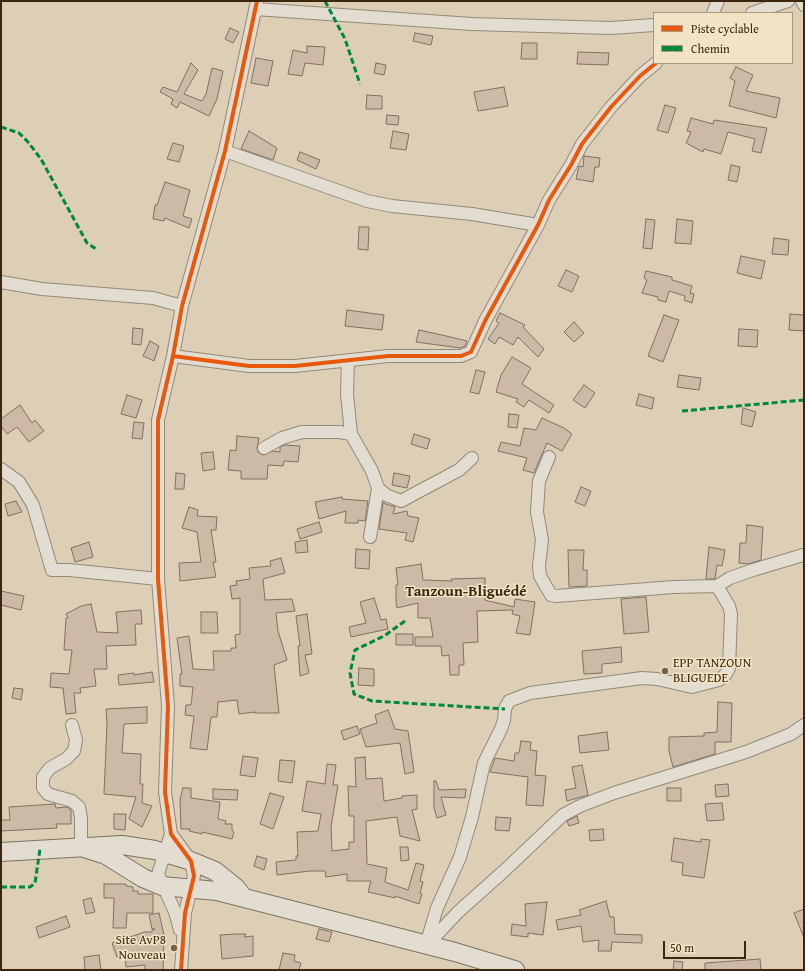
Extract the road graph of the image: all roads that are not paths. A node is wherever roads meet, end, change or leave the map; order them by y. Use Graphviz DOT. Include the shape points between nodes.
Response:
graph roads {
  1 [pos="718,1"];
  2 [pos="788,1"];
  3 [pos="802,1"];
  4 [pos="256,5"];
  5 [pos="804,5"];
  6 [pos="713,12"];
  7 [pos="755,12"];
  8 [pos="653,25"];
  9 [pos="655,64"];
  10 [pos="225,151"];
  11 [pos="538,225"];
  12 [pos="1,282"];
  13 [pos="182,306"];
  14 [pos="173,356"];
  15 [pos="348,360"];
  16 [pos="351,434"];
  17 [pos="264,448"];
  18 [pos="549,457"];
  19 [pos="472,458"];
  20 [pos="1,469"];
  21 [pos="378,488"];
  22 [pos="370,536"];
  23 [pos="803,555"];
  24 [pos="158,579"];
  25 [pos="717,586"];
  26 [pos="72,725"];
  27 [pos="804,725"];
  28 [pos="791,734"];
  29 [pos="804,736"];
  30 [pos="171,834"];
  31 [pos="81,847"];
  32 [pos="1,852"];
  33 [pos="164,852"];
  34 [pos="191,861"];
  35 [pos="162,886"];
  36 [pos="190,888"];
  37 [pos="245,899"];
  38 [pos="182,939"];
  39 [pos="426,945"];
  40 [pos="495,967"];
  41 [pos="181,970"];
  42 [pos="515,970"];
  1 -- 6 [label="street"];
  2 -- 7 [label="street"];
  3 -- 5 [label="street"];
  4 -- 8 [label="street" via="472,24 611,28"];
  4 -- 10 [label="street"];
  9 -- 11 [label="street" via="611,107 582,144 549,200"];
  10 -- 11 [label="street" via="367,201"];
  10 -- 13 [label="street"];
  11 -- 15 [label="street" via="471,352 461,356 388,356"];
  12 -- 13 [label="street" via="42,289 153,298"];
  13 -- 14 [label="street"];
  14 -- 15 [label="street" via="249,366 295,366"];
  14 -- 24 [label="street" via="158,420"];
  15 -- 16 [label="street" via="347,394"];
  16 -- 17 [label="street" via="302,432 282,438"];
  16 -- 21 [label="street" via="372,471"];
  18 -- 25 [label="street" via="539,481 537,512 542,540 540,576 550,595"];
  19 -- 21 [label="street" via="459,470 401,501 386,495"];
  20 -- 24 [label="street" via="19,482 33,505 52,570"];
  21 -- 22 [label="street"];
  23 -- 25 [label="street" via="730,578"];
  24 -- 30 [label="street" via="168,706 165,792"];
  25 -- 39 [label="street" via="731,614 729,668 719,680 692,687 642,678 530,693 509,701 501,729 484,763 462,850"];
  26 -- 31 [label="street" via="76,740 74,751 50,768 43,777 43,788 48,794 79,807"];
  27 -- 28 [label="street"];
  28 -- 29 [label="street"];
  28 -- 39 [label="street" via="722,761 614,793 563,815"];
  30 -- 33 [label="street"];
  30 -- 34 [label="street"];
  31 -- 32 [label="main road"];
  31 -- 33 [label="main road" via="122,845"];
  31 -- 35 [label="main road" via="106,855 143,878"];
  33 -- 34 [label="main road"];
  33 -- 35 [label="street" via="158,874"];
  34 -- 36 [label="street" via="194,876"];
  34 -- 37 [label="main road" via="215,871"];
  35 -- 36 [label="main road"];
  35 -- 38 [label="street" via="175,912"];
  36 -- 37 [label="main road" via="217,891"];
  36 -- 38 [label="street"];
  37 -- 39 [label="main road"];
  38 -- 41 [label="street"];
  39 -- 40 [label="main road"];
  40 -- 42 [label="main road"];
}
